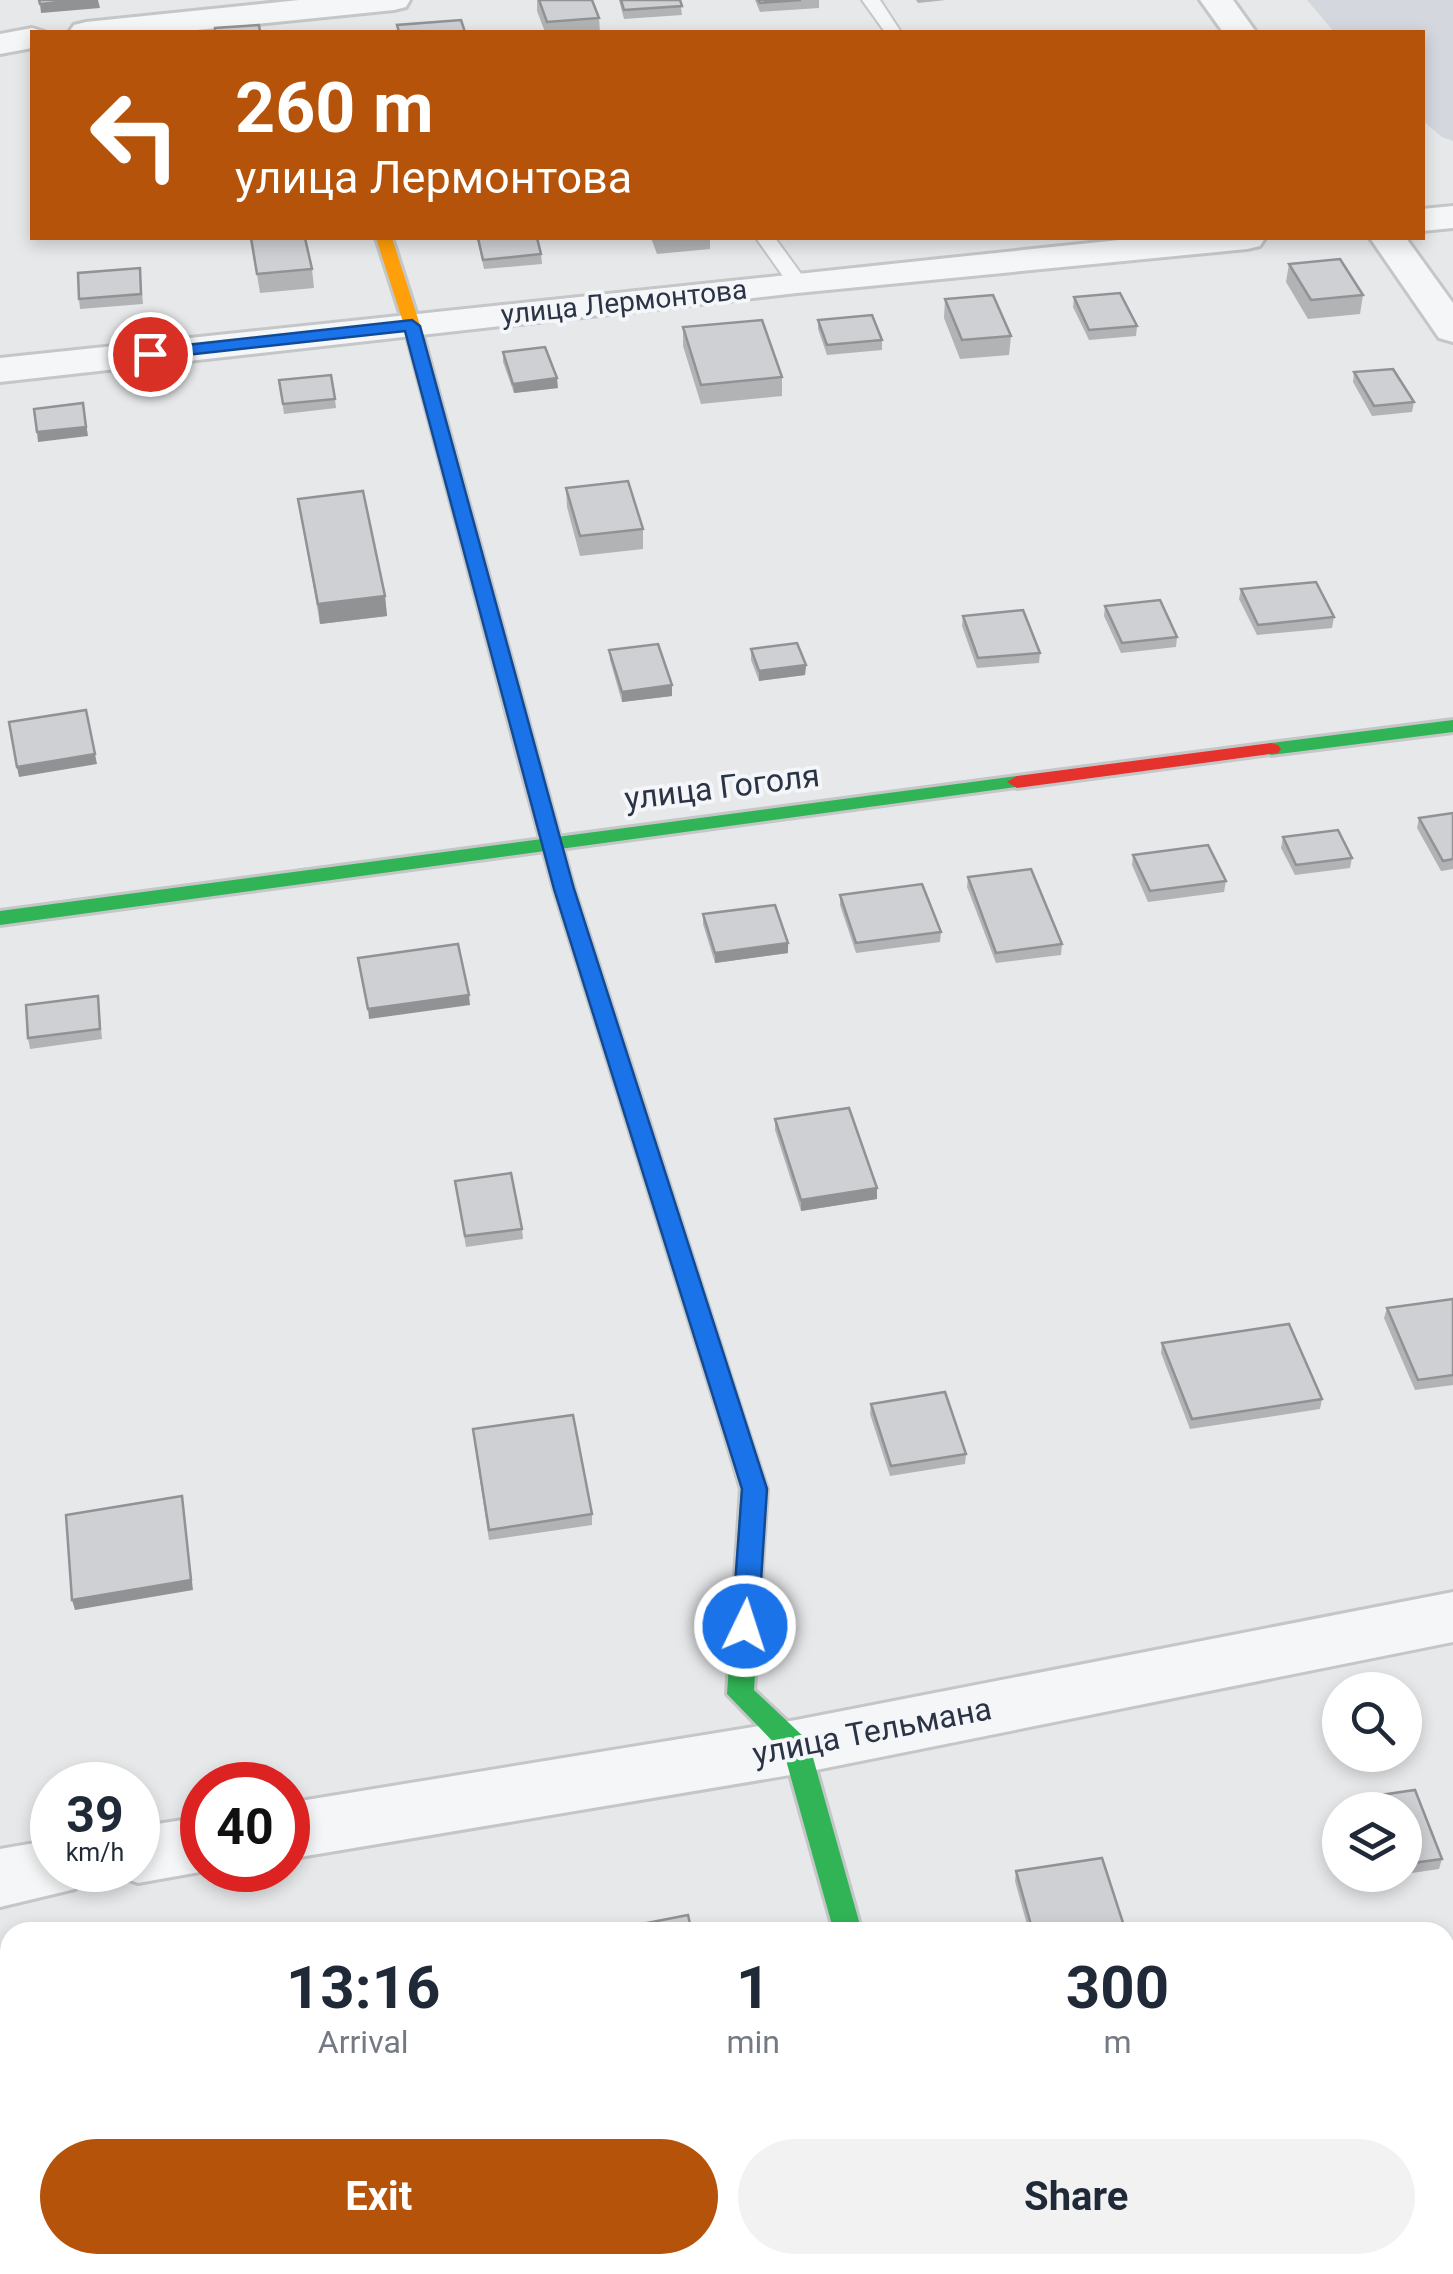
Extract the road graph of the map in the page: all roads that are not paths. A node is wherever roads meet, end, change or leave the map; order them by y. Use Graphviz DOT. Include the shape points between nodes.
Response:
graph roads {
  1 [pos="394,0"];
  2 [pos="872,0"];
  3 [pos="1216,0"];
  4 [pos="304,14"];
  5 [pos="110,30"];
  6 [pos="892,30"];
  7 [pos="1238,30"];
  8 [pos="30,38"];
  9 [pos="0,44"];
  10 [pos="1453,216"];
  11 [pos="1425,220"];
  12 [pos="385,240"];
  13 [pos="767,240"];
  14 [pos="1228,240"];
  15 [pos="1389,240"];
  16 [pos="798,282"];
  17 [pos="412,326"];
  18 [pos="1453,330"];
  19 [pos="0,370"];
  20 [pos="1453,726"];
  21 [pos="552,841"];
  22 [pos="0,918"];
  23 [pos="1453,1617"];
  24 [pos="796,1747"];
  25 [pos="310,1827"];
  26 [pos="30,1873"];
  27 [pos="0,1878"];
  28 [pos="845,1922"];
  1 -- 4 [label="street"];
  2 -- 6 [label="lane"];
  3 -- 7 [label="street"];
  4 -- 5 [label="street"];
  8 -- 9 [label="street"];
  10 -- 11 [label="street"];
  12 -- 17 [label="street"];
  13 -- 16 [label="lane"];
  14 -- 16 [label="street, улица Лермонтова"];
  15 -- 18 [label="street"];
  16 -- 17 [label="street, улица Лермонтова"];
  17 -- 19 [label="street, улица Лермонтова"];
  17 -- 21 [label="street"];
  20 -- 21 [label="street, улица Гоголя"];
  21 -- 22 [label="street, улица Гоголя"];
  21 -- 24 [label="street" via="754,1489 740,1694"];
  23 -- 24 [label="street, улица Тельмана"];
  24 -- 25 [label="street, улица Тельмана"];
  24 -- 28 [label="street"];
  26 -- 27 [label="street"];
}
